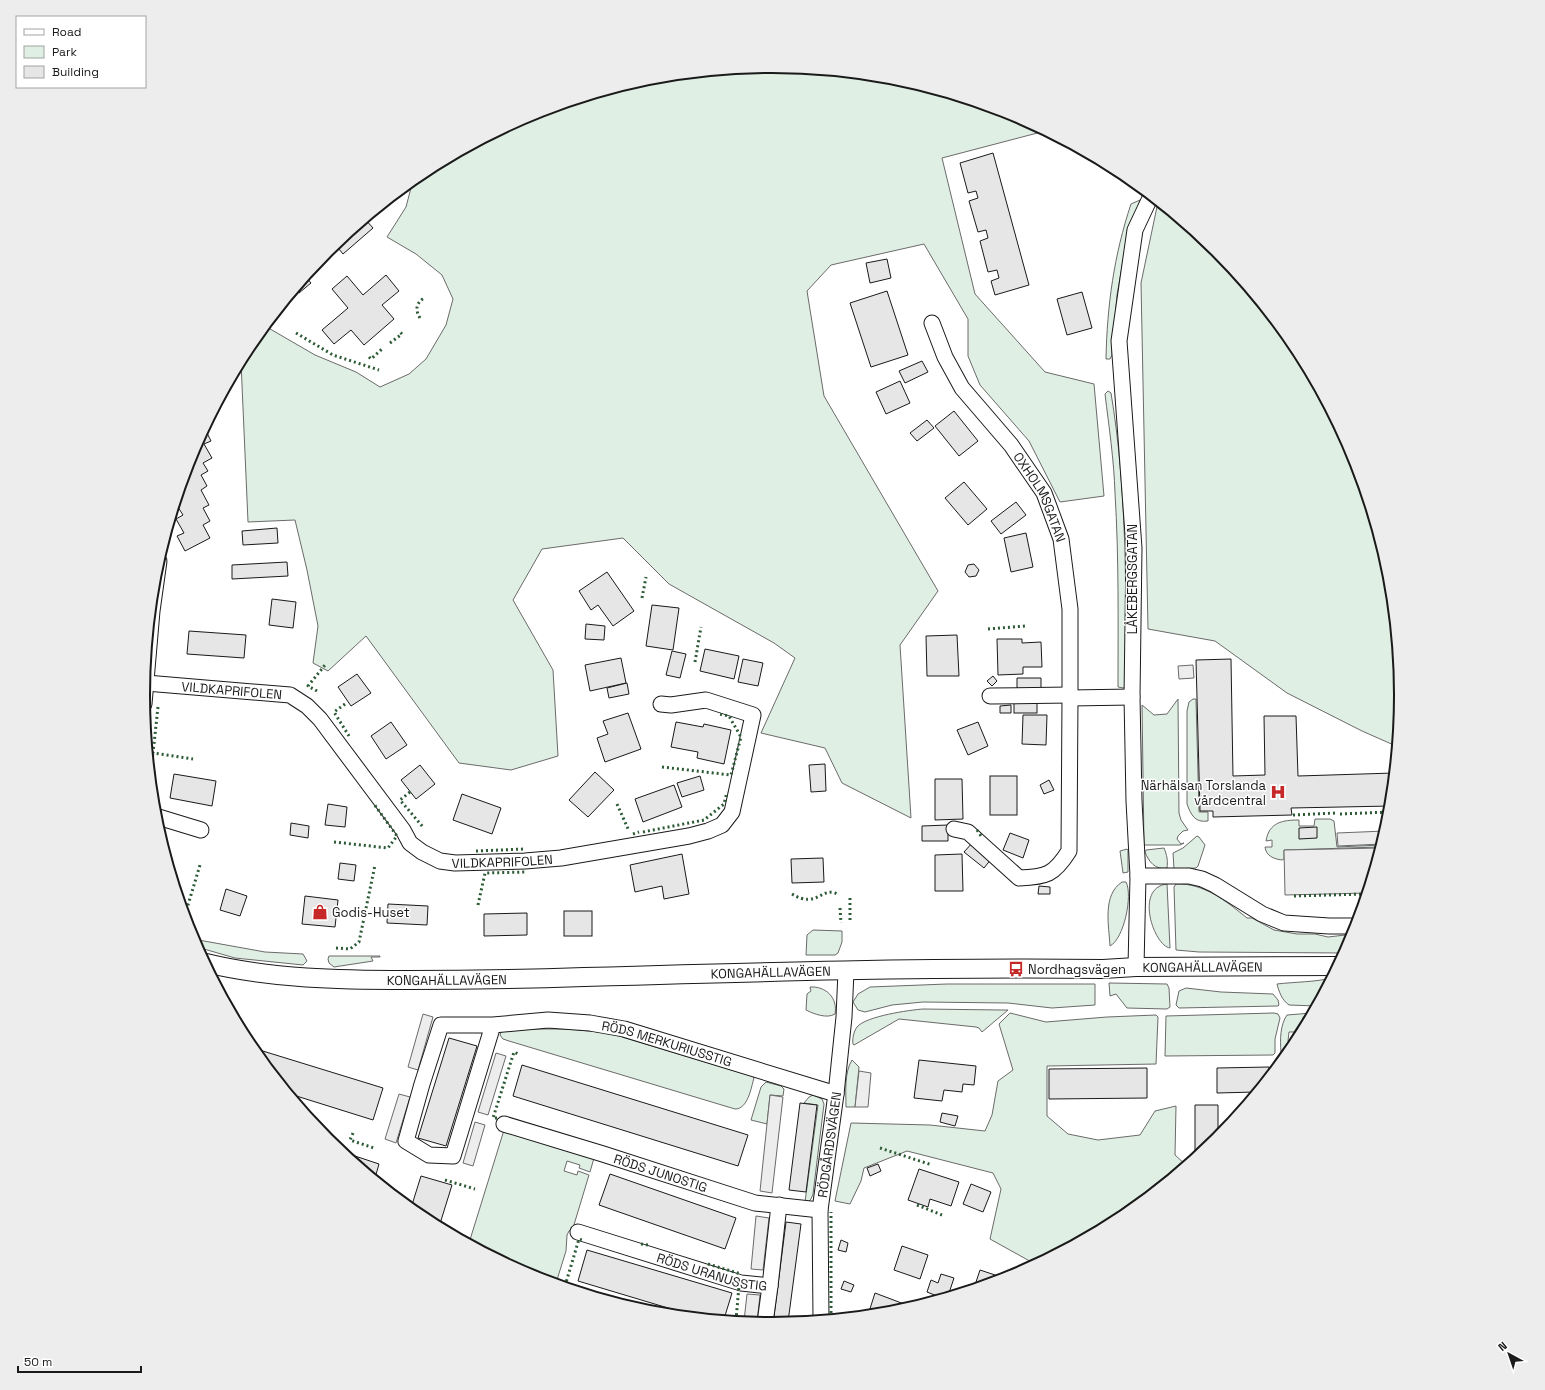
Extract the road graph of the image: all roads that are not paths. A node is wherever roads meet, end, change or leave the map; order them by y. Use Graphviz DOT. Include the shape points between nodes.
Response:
graph roads {
  1 [pos="1149,201"];
  2 [pos="932,323"];
  3 [pos="151,683"];
  4 [pos="990,696"];
  5 [pos="1070,696"];
  6 [pos="1132,697"];
  7 [pos="661,704"];
  8 [pos="163,818"];
  9 [pos="954,829"];
  10 [pos="201,830"];
  11 [pos="1138,876"];
  12 [pos="1350,926"];
  13 [pos="212,964"];
  14 [pos="1332,966"];
  15 [pos="1136,967"];
  16 [pos="846,971"];
  17 [pos="493,1025"];
  18 [pos="836,1094"];
  19 [pos="504,1124"];
  20 [pos="779,1205"];
  21 [pos="820,1210"];
  22 [pos="578,1232"];
  23 [pos="770,1286"];
  24 [pos="821,1315"];
  25 [pos="766,1317"];
  1 -- 6 [label="street, LÅKEBERGSGATAN" via="1136,230 1119,341 1134,548"];
  2 -- 5 [label="street, OXHOLMSGATAN" via="945,357 962,388 1011,445 1044,493 1061,540 1070,609"];
  3 -- 7 [label="street, VILDKAPRIFOLEN" via="290,695 307,706 320,719 410,843 440,861 455,863 561,858 689,836 722,825 732,812 753,715 706,700"];
  4 -- 5 [label="street"];
  5 -- 6 [label="street"];
  5 -- 9 [label="street, OXHOLMSGATAN" via="1069,851 1062,862 1053,872 1019,878 968,832"];
  6 -- 11 [label="street, LÅKEBERGSGATAN"];
  8 -- 10 [label="street"];
  11 -- 12 [label="street" via="1189,876 1202,879 1262,914 1284,923"];
  11 -- 15 [label="street, LÅKEBERGSGATAN"];
  13 -- 16 [label="street, KONGAHÄLLAVÄGEN" via="279,975 378,980 539,979 804,970"];
  14 -- 15 [label="street, KONGAHÄLLAVÄGEN"];
  15 -- 16 [label="street, KONGAHÄLLAVÄGEN"];
  16 -- 18 [label="street, RÖDGÅRDSVÄGEN"];
  17 -- 17 [label="street, RÖDS MERKURIUSSTIG" via="441,1025 406,1141 429,1155 453,1156"];
  17 -- 18 [label="street, RÖDS MERKURIUSSTIG" via="548,1020 624,1029"];
  18 -- 21 [label="street, RÖDGÅRDSVÄGEN"];
  19 -- 20 [label="street, RÖDS JUNOSTIG" via="755,1203"];
  20 -- 21 [label="street, RÖDS JUNOSTIG"];
  20 -- 23 [label="street, RÖDS URANUSSTIG"];
  21 -- 24 [label="street, RÖDGÅRDSVÄGEN"];
  22 -- 23 [label="street, RÖDS URANUSSTIG" via="741,1283"];
  23 -- 25 [label="street"];
}
